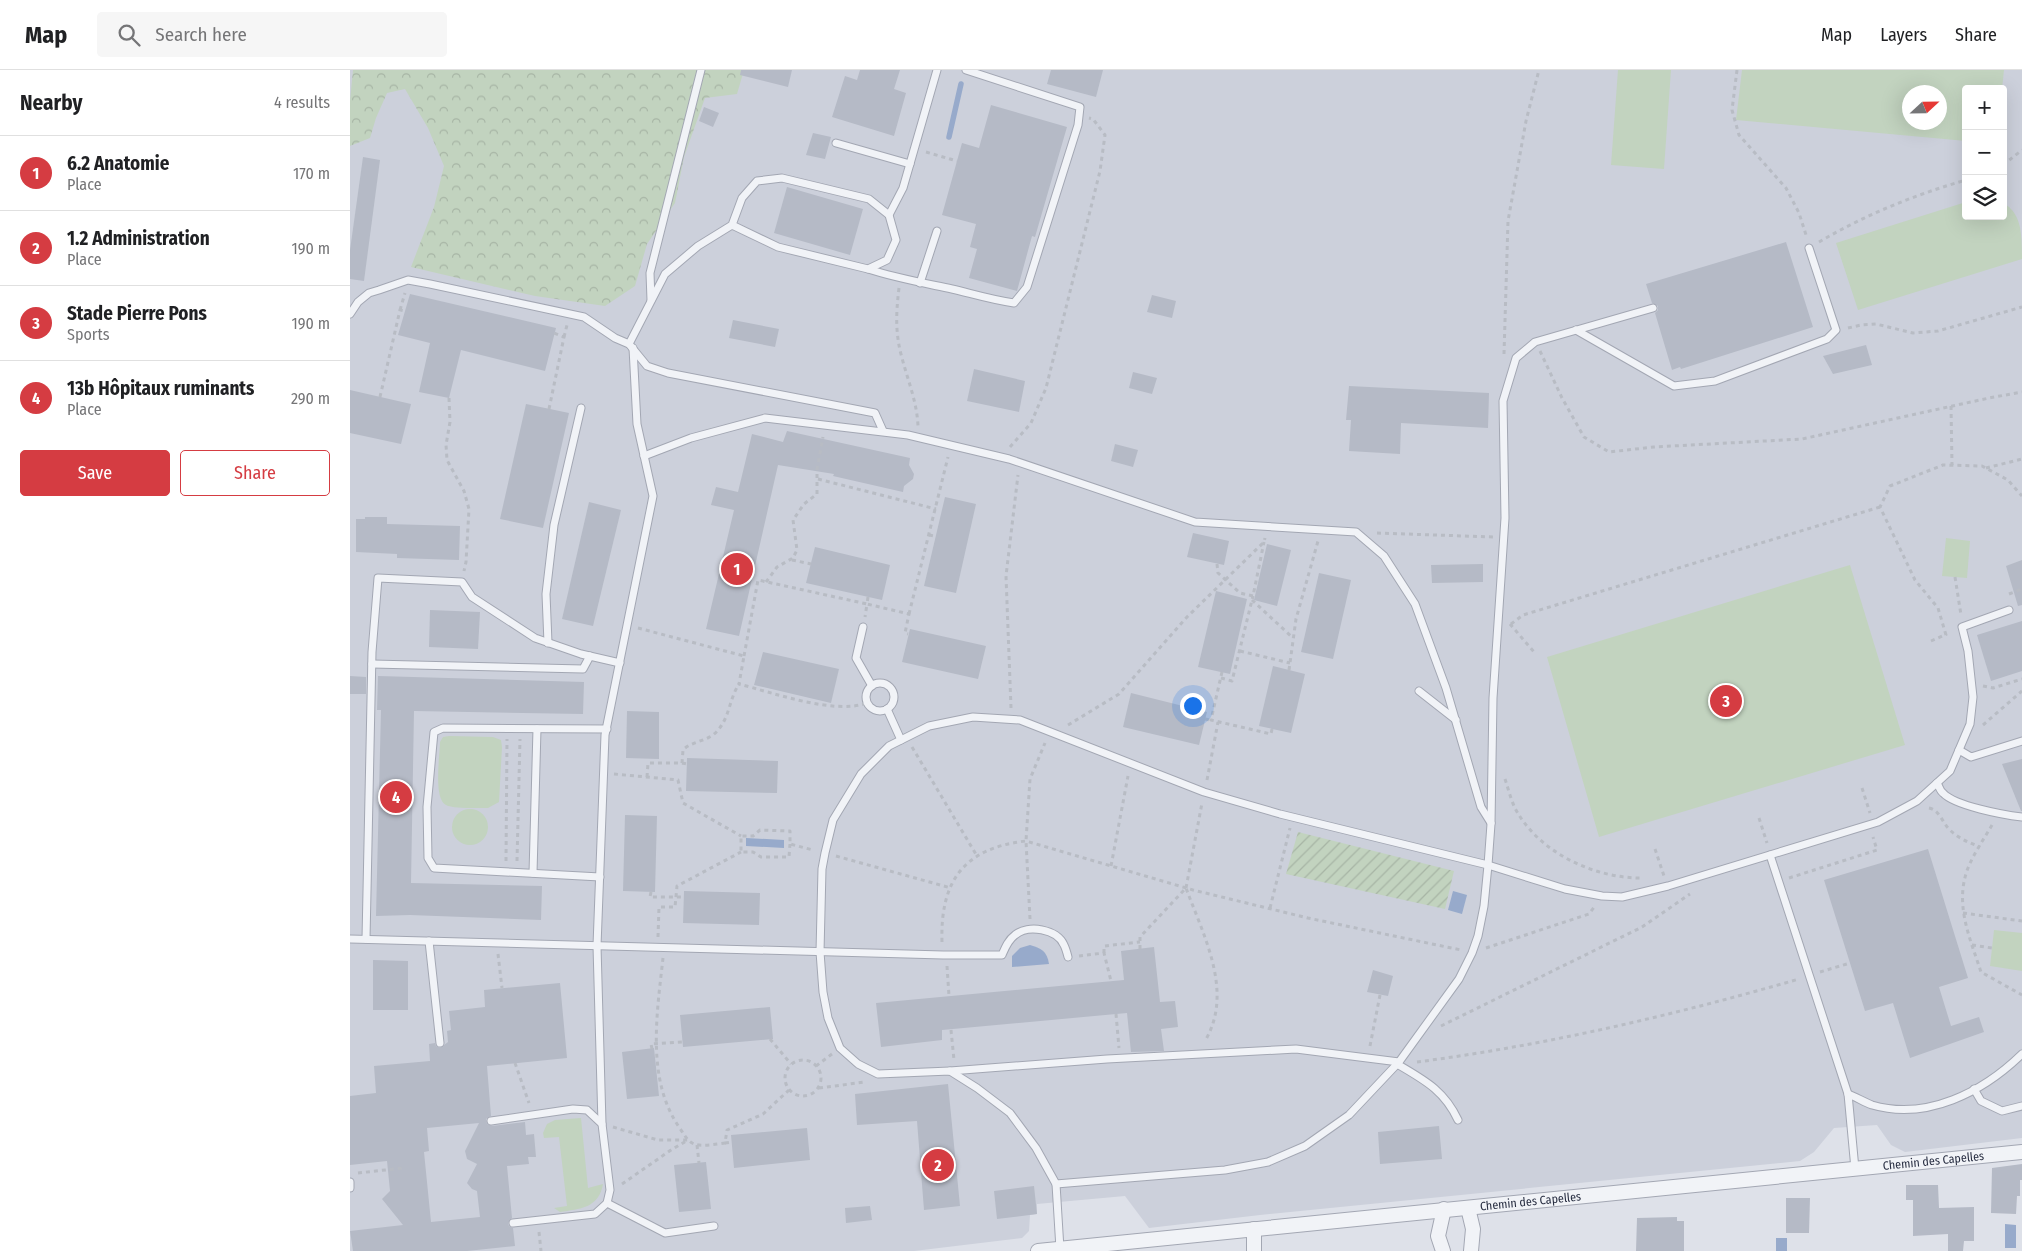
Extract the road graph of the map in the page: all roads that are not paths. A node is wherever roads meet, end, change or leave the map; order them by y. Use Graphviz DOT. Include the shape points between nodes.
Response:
graph roads {
  1 [pos="701,70"];
  2 [pos="938,70"];
  3 [pos="966,70"];
  4 [pos="836,142"];
  5 [pos="910,164"];
  6 [pos="889,215"];
  7 [pos="732,225"];
  8 [pos="936,231"];
  9 [pos="1810,248"];
  10 [pos="868,269"];
  11 [pos="920,283"];
  12 [pos="651,301"];
  13 [pos="1653,308"];
  14 [pos="350,314"];
  15 [pos="1576,330"];
  16 [pos="631,346"];
  17 [pos="581,408"];
  18 [pos="883,431"];
  19 [pos="644,456"];
  20 [pos="2009,610"];
  21 [pos="863,627"];
  22 [pos="548,643"];
  23 [pos="590,656"];
  24 [pos="620,663"];
  25 [pos="372,664"];
  26 [pos="872,686"];
  27 [pos="1419,691"];
  28 [pos="887,709"];
  29 [pos="1456,721"];
  30 [pos="538,729"];
  31 [pos="606,729"];
  32 [pos="904,739"];
  33 [pos="2022,741"];
  34 [pos="1959,750"];
  35 [pos="1937,783"];
  36 [pos="2022,817"];
  37 [pos="1491,824"];
  38 [pos="1770,855"];
  39 [pos="1488,865"];
  40 [pos="533,873"];
  41 [pos="600,877"];
  42 [pos="350,939"];
  43 [pos="366,939"];
  44 [pos="429,941"];
  45 [pos="597,946"];
  46 [pos="820,952"];
  47 [pos="1068,957"];
  48 [pos="440,1043"];
  49 [pos="2022,1054"];
  50 [pos="1398,1063"];
  51 [pos="950,1071"];
  52 [pos="1974,1089"];
  53 [pos="1848,1094"];
  54 [pos="2022,1106"];
  55 [pos="1458,1120"];
  56 [pos="492,1121"];
  57 [pos="602,1124"];
  58 [pos="2022,1152"];
  59 [pos="1855,1170"];
  60 [pos="350,1182"];
  61 [pos="1056,1184"];
  62 [pos="350,1188"];
  63 [pos="607,1204"];
  64 [pos="1468,1208"];
  65 [pos="1444,1209"];
  66 [pos="513,1223"];
  67 [pos="714,1226"];
  68 [pos="1254,1229"];
  69 [pos="1060,1249"];
  70 [pos="1038,1251"];
  71 [pos="1254,1251"];
  72 [pos="1443,1251"];
  73 [pos="1452,1251"];
  74 [pos="1471,1251"];
  1 -- 12 [label="lane" via="650,273"];
  2 -- 5 [label="lane"];
  3 -- 11 [label="lane" via="1080,107 1078,125 1027,287 1014,303"];
  4 -- 5 [label="lane"];
  5 -- 6 [label="lane" via="903,188"];
  6 -- 7 [label="lane" via="869,200 782,178 757,182 742,198"];
  6 -- 10 [label="lane" via="896,240 886,260"];
  7 -- 10 [label="lane" via="778,247"];
  7 -- 12 [label="lane" via="698,246 665,274"];
  8 -- 11 [label="lane"];
  9 -- 15 [label="lane" via="1836,330 1828,339 1715,381 1674,386"];
  10 -- 11 [label="lane"];
  12 -- 16 [label="lane"];
  13 -- 15 [label="lane"];
  14 -- 16 [label="lane" via="369,293 408,280 584,317"];
  15 -- 37 [label="lane" via="1536,342 1516,358 1504,401 1504,538 1493,698"];
  16 -- 18 [label="lane" via="647,366 668,373 875,413"];
  16 -- 19 [label="lane" via="637,424"];
  17 -- 22 [label="lane" via="554,525 546,594"];
  18 -- 19 [label="lane" via="765,418 692,438"];
  18 -- 29 [label="lane" via="1019,462 1195,522 1356,532 1384,556 1416,604"];
  19 -- 24 [label="lane" via="652,496"];
  20 -- 34 [label="lane" via="1962,627 1973,697 1970,724"];
  21 -- 26 [label="lane" via="856,658"];
  22 -- 23 [label="lane"];
  22 -- 25 [label="lane" via="534,638 472,597 462,582 378,578"];
  23 -- 24 [label="lane"];
  23 -- 25 [label="lane" via="583,669"];
  24 -- 31 [label="lane"];
  25 -- 43 [label="lane"];
  26 -- 28 [label="lane" via="867,694 869,706 877,711"];
  26 -- 28 [label="lane" via="885,685 892,690 894,699"];
  27 -- 29 [label="lane"];
  28 -- 32 [label="lane"];
  29 -- 37 [label="lane" via="1481,807"];
  30 -- 31 [label="lane"];
  30 -- 40 [label="lane"];
  30 -- 40 [label="lane" via="443,728 434,732 427,807 428,858 434,868"];
  31 -- 41 [label="lane"];
  32 -- 39 [label="lane" via="929,726 973,716 1020,720 1204,792"];
  32 -- 46 [label="lane" via="889,746 861,774 833,820 822,869"];
  33 -- 34 [label="lane" via="1971,757"];
  34 -- 35 [label="lane" via="1950,771"];
  35 -- 36 [label="lane" via="1943,794 1952,799 1975,808"];
  35 -- 38 [label="lane" via="1917,801 1878,822"];
  37 -- 39 [label="lane"];
  38 -- 39 [label="lane" via="1622,897 1565,888"];
  38 -- 53 [label="lane"];
  39 -- 50 [label="lane" via="1484,906 1472,953 1459,978"];
  40 -- 41 [label="lane"];
  41 -- 45 [label="lane"];
  42 -- 43 [label="lane"];
  43 -- 44 [label="lane"];
  44 -- 45 [label="lane"];
  44 -- 48 [label="lane"];
  45 -- 46 [label="lane"];
  45 -- 57 [label="lane"];
  46 -- 47 [label="lane" via="1002,955 1015,934 1030,929 1058,937"];
  46 -- 51 [label="lane" via="828,1018 840,1048 858,1064 878,1074"];
  49 -- 52 [label="lane"];
  50 -- 51 [label="lane" via="1296,1049"];
  50 -- 55 [label="lane" via="1432,1084"];
  50 -- 61 [label="lane" via="1348,1115 1305,1146 1268,1162 1225,1170"];
  51 -- 61 [label="lane" via="1010,1113 1036,1148"];
  52 -- 53 [label="lane" via="1947,1103 1925,1108 1897,1109 1872,1104"];
  52 -- 54 [label="lane" via="1981,1101 2002,1111"];
  53 -- 59 [label="lane"];
  56 -- 57 [label="lane" via="573,1109 587,1110"];
  57 -- 63 [label="lane" via="610,1190"];
  58 -- 59 [label="street, Chemin des Capelles"];
  59 -- 64 [label="street, Chemin des Capelles"];
  60 -- 62 [label="lane"];
  61 -- 69 [label="lane"];
  63 -- 66 [label="lane" via="595,1214"];
  63 -- 67 [label="lane" via="665,1232"];
  64 -- 65 [label="street, Chemin des Capelles"];
  64 -- 74 [label="street" via="1473,1230"];
  65 -- 68 [label="street, Chemin des Capelles"];
  65 -- 72 [label="street" via="1438,1236"];
  65 -- 73 [label="street"];
  68 -- 69 [label="street, Chemin des Capelles"];
  68 -- 71 [label="street"];
  69 -- 70 [label="street, Chemin des Capelles"];
}
